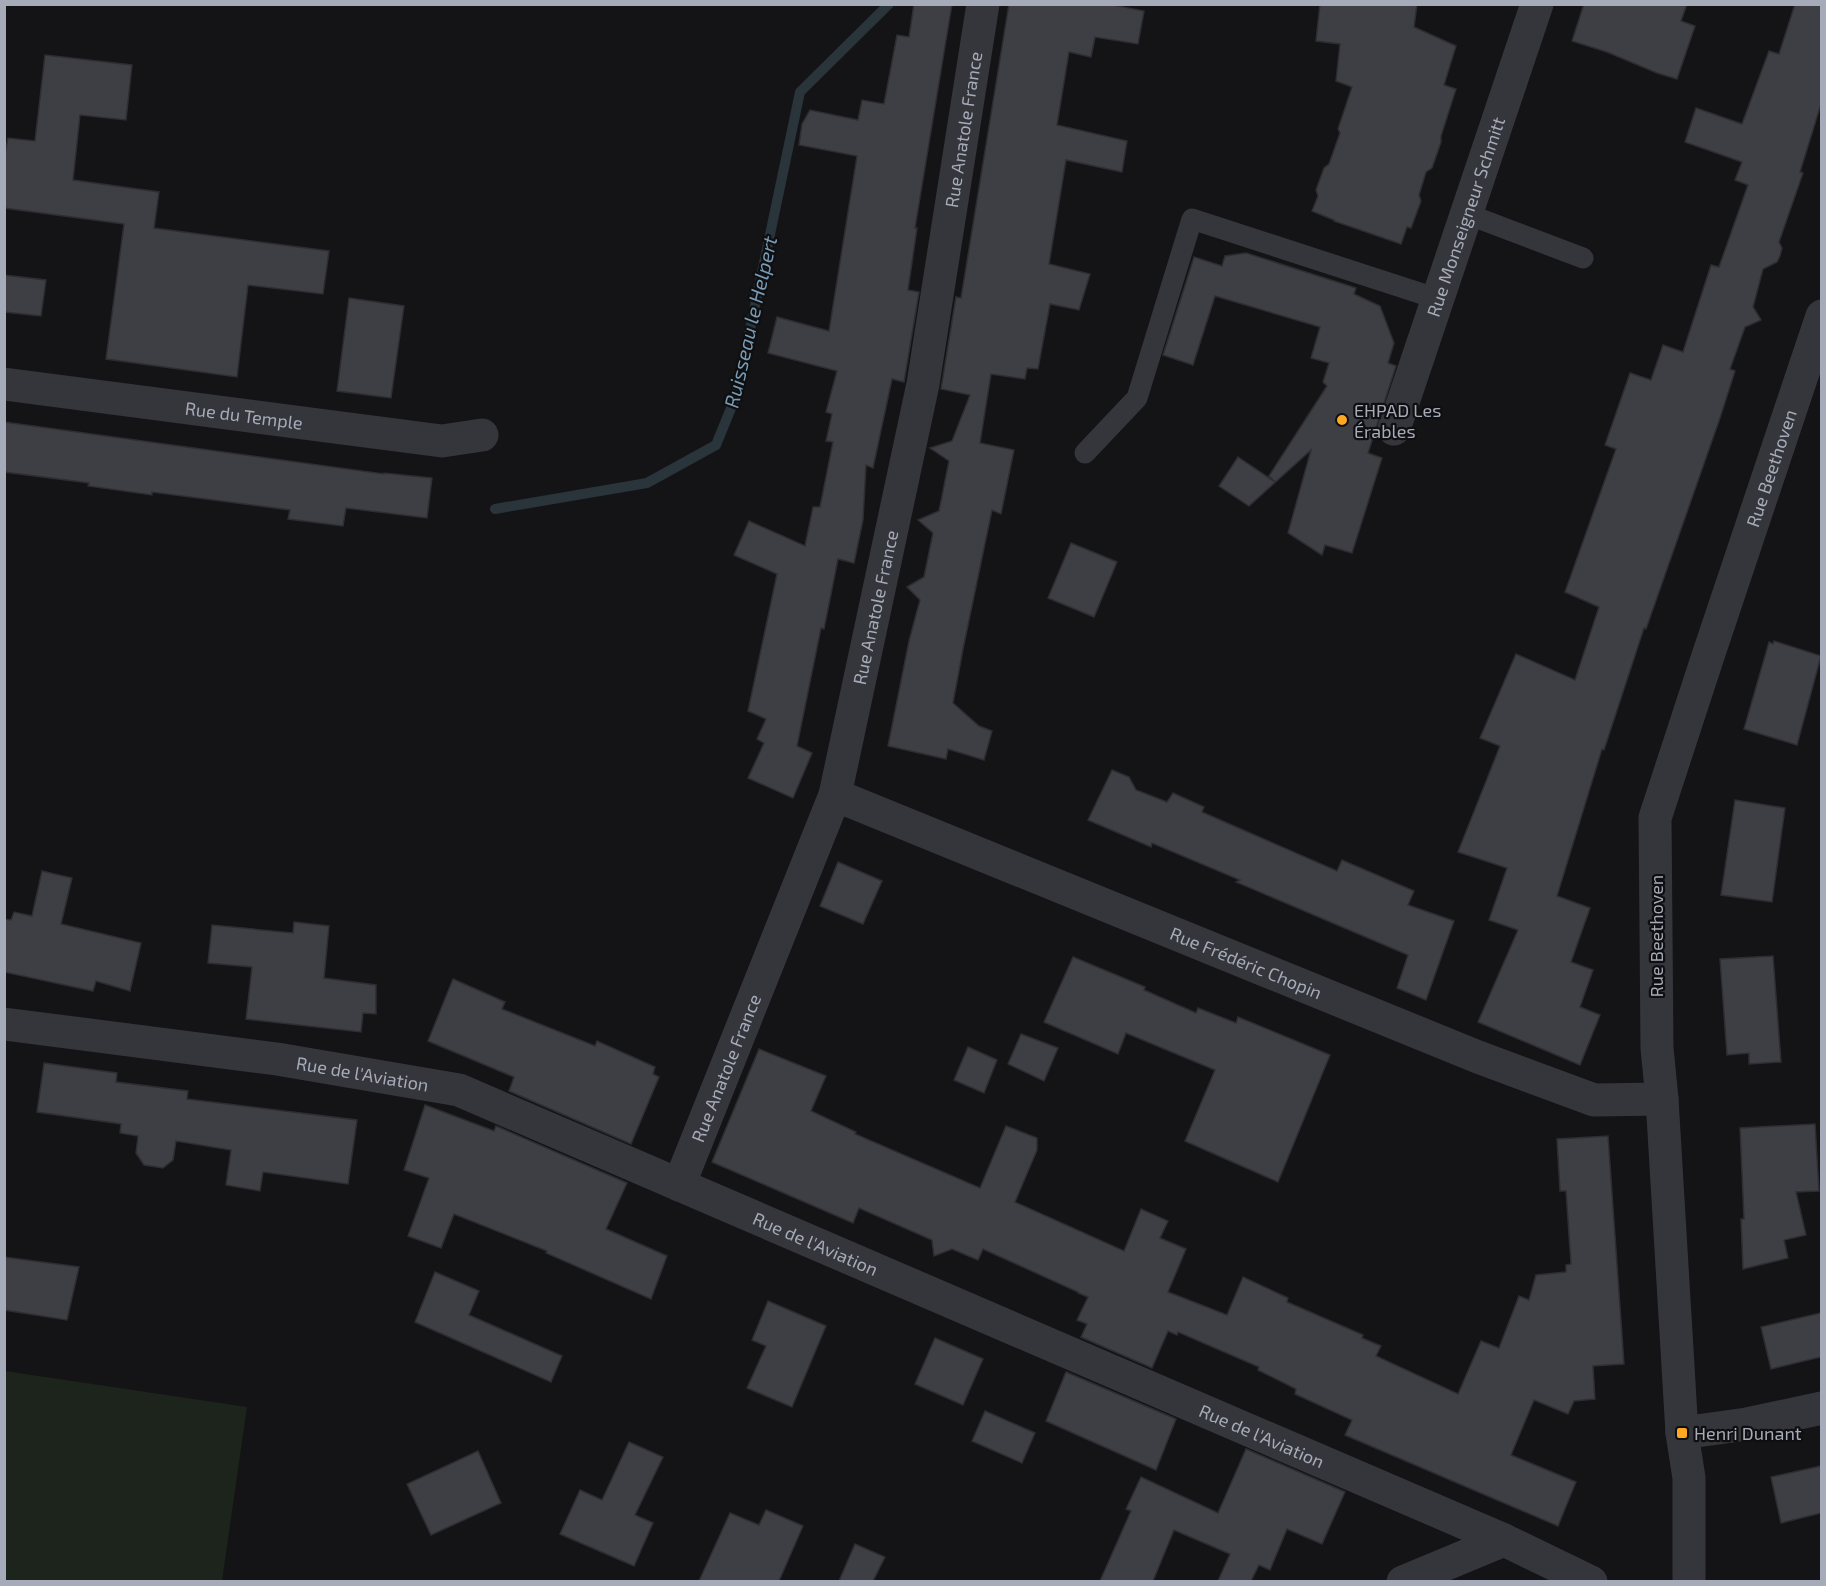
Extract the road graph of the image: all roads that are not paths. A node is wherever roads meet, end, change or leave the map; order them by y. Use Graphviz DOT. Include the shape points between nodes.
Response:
graph roads {
  1 [pos="983,4"];
  2 [pos="1537,4"];
  3 [pos="1467,214"];
  4 [pos="1583,258"];
  5 [pos="1438,299"];
  6 [pos="1821,316"];
  7 [pos="4,384"];
  8 [pos="1394,429"];
  9 [pos="482,435"];
  10 [pos="1085,453"];
  11 [pos="835,795"];
  12 [pos="4,1024"];
  13 [pos="1662,1099"];
  14 [pos="680,1185"];
  15 [pos="1821,1408"];
  16 [pos="1682,1433"];
  17 [pos="1504,1540"];
  18 [pos="1403,1581"];
  19 [pos="1591,1581"];
  20 [pos="1689,1581"];
  1 -- 11 [label="street, Rue Anatole France" via="923,384"];
  2 -- 3 [label="street, Rue Monseigneur Schmitt"];
  3 -- 4 [label="lane"];
  3 -- 5 [label="street, Rue Monseigneur Schmitt"];
  5 -- 8 [label="street, Rue Monseigneur Schmitt"];
  5 -- 10 [label="lane" via="1192,219 1137,398"];
  6 -- 13 [label="street, Rue Beethoven" via="1655,818 1657,1048"];
  7 -- 9 [label="street, Rue du Temple" via="442,441"];
  11 -- 13 [label="street, Rue Frédéric Chopin" via="1478,1057 1594,1100"];
  11 -- 14 [label="street, Rue Anatole France"];
  12 -- 14 [label="street, Rue de l'Aviation" via="277,1059 459,1090"];
  13 -- 16 [label="street, Rue Beethoven"];
  14 -- 17 [label="street, Rue de l'Aviation"];
  15 -- 16 [label="street"];
  16 -- 20 [label="street, Rue Beethoven" via="1689,1478"];
  17 -- 18 [label="street"];
  17 -- 19 [label="street, Rue de l'Aviation"];
}
